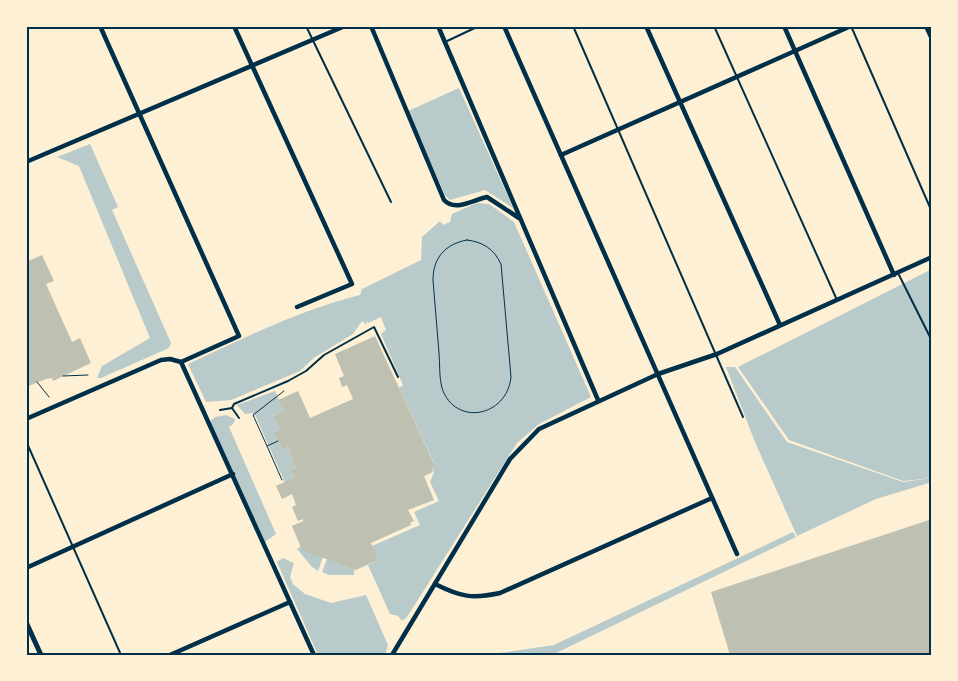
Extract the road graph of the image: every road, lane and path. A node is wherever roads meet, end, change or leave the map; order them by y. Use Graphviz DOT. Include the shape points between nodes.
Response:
graph roads {
  1 [pos="100,26"];
  2 [pos="234,26"];
  3 [pos="306,26"];
  4 [pos="345,26"];
  5 [pos="372,26"];
  6 [pos="438,26"];
  7 [pos="479,26"];
  8 [pos="504,26"];
  9 [pos="573,26"];
  10 [pos="646,26"];
  11 [pos="714,26"];
  12 [pos="784,26"];
  13 [pos="851,26"];
  14 [pos="926,26"];
  15 [pos="932,39"];
  16 [pos="313,41"];
  17 [pos="445,42"];
  18 [pos="794,51"];
  19 [pos="251,66"];
  20 [pos="736,76"];
  21 [pos="680,102"];
  22 [pos="139,114"];
  23 [pos="617,128"];
  24 [pos="561,155"];
  25 [pos="26,162"];
  26 [pos="391,202"];
  27 [pos="932,212"];
  28 [pos="520,218"];
  29 [pos="932,257"];
  30 [pos="896,274"];
  31 [pos="838,301"];
  32 [pos="297,307"];
  33 [pos="780,326"];
  34 [pos="932,341"];
  35 [pos="717,354"];
  36 [pos="181,362"];
  37 [pos="658,374"];
  38 [pos="88,375"];
  39 [pos="63,376"];
  40 [pos="398,377"];
  41 [pos="441,381"];
  42 [pos="37,382"];
  43 [pos="284,391"];
  44 [pos="49,397"];
  45 [pos="598,400"];
  46 [pos="232,408"];
  47 [pos="220,410"];
  48 [pos="743,417"];
  49 [pos="239,418"];
  50 [pos="26,419"];
  51 [pos="26,440"];
  52 [pos="278,441"];
  53 [pos="267,446"];
  54 [pos="233,474"];
  55 [pos="282,480"];
  56 [pos="712,498"];
  57 [pos="74,546"];
  58 [pos="737,554"];
  59 [pos="26,568"];
  60 [pos="435,584"];
  61 [pos="290,602"];
  62 [pos="26,622"];
  63 [pos="40,654"];
  64 [pos="121,655"];
  65 [pos="170,655"];
  66 [pos="314,655"];
  67 [pos="392,655"];
  1 -- 22 [label="street"];
  2 -- 19 [label="street"];
  3 -- 16 [label="lane"];
  4 -- 16 [label="street"];
  5 -- 28 [label="street" via="444,200 454,207 487,197"];
  6 -- 17 [label="street"];
  7 -- 17 [label="lane"];
  8 -- 24 [label="street"];
  9 -- 23 [label="lane"];
  10 -- 21 [label="street"];
  11 -- 20 [label="lane"];
  12 -- 18 [label="street"];
  13 -- 18 [label="street"];
  13 -- 27 [label="lane"];
  14 -- 15 [label="street"];
  16 -- 19 [label="street"];
  16 -- 26 [label="lane"];
  17 -- 28 [label="street"];
  18 -- 20 [label="street"];
  18 -- 30 [label="street"];
  19 -- 22 [label="street"];
  19 -- 32 [label="street" via="352,284"];
  20 -- 21 [label="street"];
  20 -- 31 [label="lane"];
  21 -- 23 [label="street"];
  21 -- 33 [label="street"];
  22 -- 25 [label="street"];
  22 -- 36 [label="street" via="239,336"];
  23 -- 24 [label="street"];
  23 -- 35 [label="lane"];
  24 -- 37 [label="street"];
  28 -- 45 [label="street"];
  29 -- 30 [label="street"];
  30 -- 31 [label="street"];
  30 -- 34 [label="lane"];
  31 -- 33 [label="street"];
  33 -- 35 [label="street"];
  35 -- 37 [label="street"];
  35 -- 48 [label="lane"];
  36 -- 50 [label="street" via="161,360"];
  36 -- 54 [label="street"];
  37 -- 45 [label="street"];
  37 -- 56 [label="street"];
  38 -- 39 [label="path"];
  40 -- 46 [label="lane" via="374,327 324,355 288,381 234,404"];
  41 -- 41 [label="path" via="434,267 446,247 460,241 475,241 491,249 502,264 510,384 507,394 494,408 477,413 455,406 445,394"];
  42 -- 44 [label="path"];
  43 -- 53 [label="path" via="253,415"];
  45 -- 60 [label="street" via="539,429 526,440 510,459"];
  46 -- 47 [label="lane"];
  46 -- 49 [label="lane"];
  51 -- 57 [label="lane"];
  52 -- 53 [label="path"];
  53 -- 55 [label="path"];
  54 -- 57 [label="street"];
  54 -- 61 [label="street"];
  56 -- 58 [label="street"];
  56 -- 60 [label="street" via="500,593 466,597"];
  57 -- 59 [label="street"];
  57 -- 64 [label="lane"];
  60 -- 67 [label="street"];
  61 -- 65 [label="street"];
  61 -- 66 [label="street"];
  62 -- 63 [label="street"];
}
